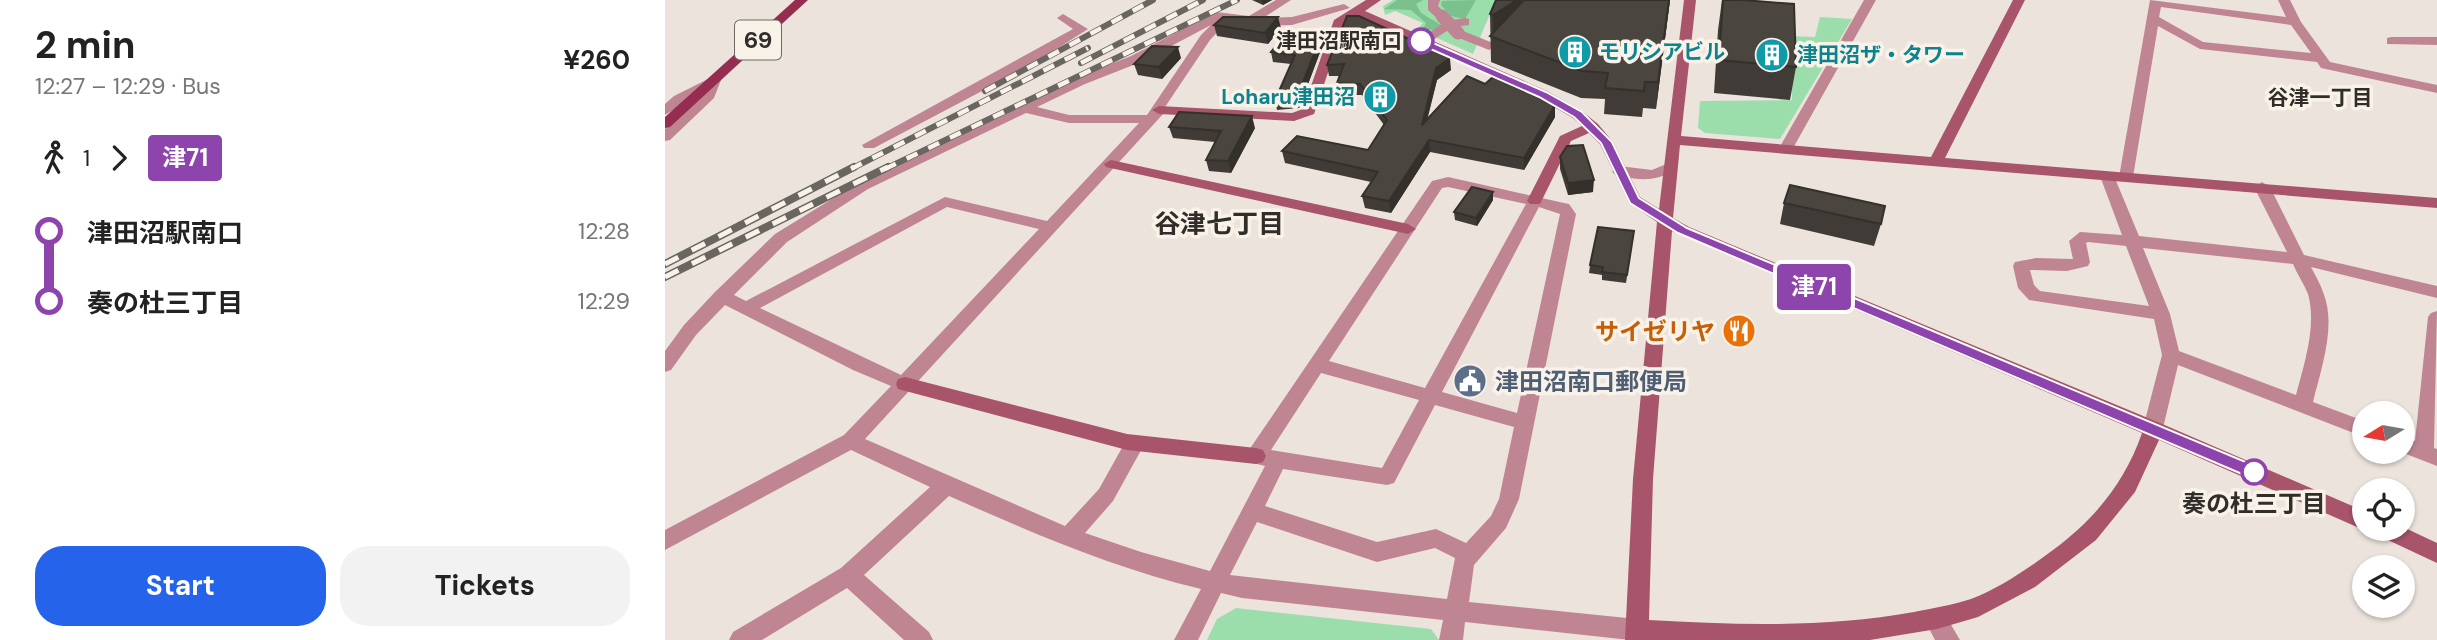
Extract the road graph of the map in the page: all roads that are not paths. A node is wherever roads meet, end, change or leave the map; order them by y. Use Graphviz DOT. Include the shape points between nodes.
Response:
graph roads {
  1 [pos="802,0"];
  2 [pos="1286,0"];
  3 [pos="1324,0"];
  4 [pos="1375,0"];
  5 [pos="1434,0"];
  6 [pos="1690,0"];
  7 [pos="1870,0"];
  8 [pos="2019,0"];
  9 [pos="2284,0"];
  10 [pos="2155,7"];
  11 [pos="1350,10"];
  12 [pos="1226,16"];
  13 [pos="1063,18"];
  14 [pos="1250,20"];
  15 [pos="2294,22"];
  16 [pos="1463,31"];
  17 [pos="1429,37"];
  18 [pos="2391,41"];
  19 [pos="2437,41"];
  20 [pos="1489,46"];
  21 [pos="2319,58"];
  22 [pos="714,80"];
  23 [pos="2437,89"];
  24 [pos="1025,107"];
  25 [pos="665,111"];
  26 [pos="1155,114"];
  27 [pos="665,124"];
  28 [pos="1593,127"];
  29 [pos="665,137"];
  30 [pos="1674,140"];
  31 [pos="869,145"];
  32 [pos="1785,150"];
  33 [pos="1935,163"];
  34 [pos="1111,164"];
  35 [pos="1671,167"];
  36 [pos="1619,171"];
  37 [pos="2107,176"];
  38 [pos="2126,177"];
  39 [pos="2262,187"];
  40 [pos="1535,201"];
  41 [pos="2436,204"];
  42 [pos="1664,220"];
  43 [pos="1052,227"];
  44 [pos="1408,229"];
  45 [pos="2135,241"];
  46 [pos="2299,259"];
  47 [pos="2437,292"];
  48 [pos="721,296"];
  49 [pos="745,309"];
  50 [pos="2161,314"];
  51 [pos="2437,317"];
  52 [pos="2171,355"];
  53 [pos="665,365"];
  54 [pos="1317,365"];
  55 [pos="905,384"];
  56 [pos="1431,396"];
  57 [pos="2303,405"];
  58 [pos="1524,422"];
  59 [pos="2352,424"];
  60 [pos="2153,428"];
  61 [pos="851,441"];
  62 [pos="1135,443"];
  63 [pos="2430,455"];
  64 [pos="1256,456"];
  65 [pos="1279,458"];
  66 [pos="946,486"];
  67 [pos="1252,511"];
  68 [pos="2352,515"];
  69 [pos="1068,537"];
  70 [pos="665,541"];
  71 [pos="2412,541"];
  72 [pos="2437,552"];
  73 [pos="1468,554"];
  74 [pos="849,575"];
  75 [pos="1216,583"];
  76 [pos="1456,611"];
  77 [pos="1935,619"];
  78 [pos="1637,635"];
  79 [pos="741,640"];
  80 [pos="921,640"];
  81 [pos="1186,640"];
  82 [pos="1451,640"];
  83 [pos="1948,640"];
  1 -- 22 [label="main road, 69"];
  2 -- 14 [label="street"];
  3 -- 11 [label="street"];
  4 -- 11 [label="street"];
  5 -- 16 [label="street, bridge" via="1432,7"];
  6 -- 30 [label="street"];
  7 -- 32 [label="street"];
  8 -- 33 [label="street"];
  9 -- 15 [label="street"];
  10 -- 15 [label="street"];
  10 -- 21 [label="street" via="2200,45"];
  10 -- 38 [label="street"];
  11 -- 14 [label="street" via="1292,21"];
  11 -- 26 [label="street" via="1340,20 1309,111 1294,117"];
  11 -- 28 [label="street" via="1542,94"];
  12 -- 14 [label="street"];
  12 -- 24 [label="street"];
  12 -- 26 [label="street" via="1205,38"];
  13 -- 31 [label="street" via="1082,29"];
  15 -- 21 [label="street"];
  16 -- 17 [label="street" via="1450,24"];
  16 -- 20 [label="street"];
  18 -- 19 [label="street"];
  21 -- 23 [label="street" via="2326,65"];
  22 -- 25 [label="street"];
  22 -- 27 [label="main road, 69"];
  22 -- 29 [label="street" via="709,95"];
  24 -- 26 [label="street" via="1052,116"];
  24 -- 48 [label="street" via="892,172 805,222 781,238"];
  26 -- 34 [label="street"];
  28 -- 36 [label="street" via="1606,142"];
  28 -- 40 [label="street" via="1565,139"];
  30 -- 32 [label="street"];
  30 -- 35 [label="street"];
  32 -- 33 [label="street"];
  33 -- 37 [label="street"];
  34 -- 43 [label="street"];
  34 -- 44 [label="street"];
  35 -- 36 [label="street" via="1649,176"];
  35 -- 42 [label="street"];
  36 -- 42 [label="street" via="1635,200"];
  37 -- 38 [label="street"];
  37 -- 45 [label="street"];
  38 -- 39 [label="street"];
  39 -- 41 [label="street"];
  39 -- 46 [label="street"];
  40 -- 44 [label="street" via="1448,182 1437,184"];
  40 -- 56 [label="street"];
  40 -- 58 [label="street" via="1564,208 1568,214"];
  42 -- 60 [label="street"];
  42 -- 78 [label="street" via="1645,424"];
  43 -- 49 [label="street" via="945,202"];
  43 -- 55 [label="street"];
  44 -- 54 [label="street"];
  45 -- 46 [label="street"];
  45 -- 50 [label="street"];
  45 -- 50 [label="street" via="2086,236 2077,241 2081,262 2074,266 2021,266 2025,288 2035,296"];
  46 -- 47 [label="street"];
  46 -- 57 [label="street" via="2316,294 2321,324"];
  48 -- 49 [label="street"];
  48 -- 53 [label="street"];
  49 -- 55 [label="street"];
  50 -- 52 [label="street"];
  51 -- 63 [label="street"];
  52 -- 57 [label="street"];
  52 -- 60 [label="street"];
  54 -- 56 [label="street"];
  54 -- 64 [label="street"];
  55 -- 61 [label="street"];
  55 -- 62 [label="street"];
  56 -- 58 [label="street"];
  56 -- 65 [label="street" via="1388,477"];
  57 -- 59 [label="street"];
  58 -- 73 [label="street" via="1509,499 1499,522"];
  60 -- 68 [label="street"];
  60 -- 77 [label="street" via="2136,476 2117,506 2085,539 2018,587 1975,608"];
  61 -- 66 [label="street"];
  61 -- 70 [label="street"];
  62 -- 64 [label="street"];
  62 -- 69 [label="street" via="1106,495"];
  64 -- 65 [label="street"];
  65 -- 67 [label="street"];
  66 -- 69 [label="street"];
  66 -- 74 [label="street"];
  67 -- 73 [label="street" via="1377,552 1436,538"];
  67 -- 75 [label="street"];
  69 -- 75 [label="street"];
  71 -- 72 [label="street"];
  73 -- 76 [label="street"];
  74 -- 79 [label="street"];
  74 -- 80 [label="street"];
  75 -- 76 [label="street"];
  75 -- 81 [label="street"];
  76 -- 78 [label="street"];
  76 -- 82 [label="street"];
  77 -- 78 [label="street" via="1815,637"];
  77 -- 83 [label="street"];
}
